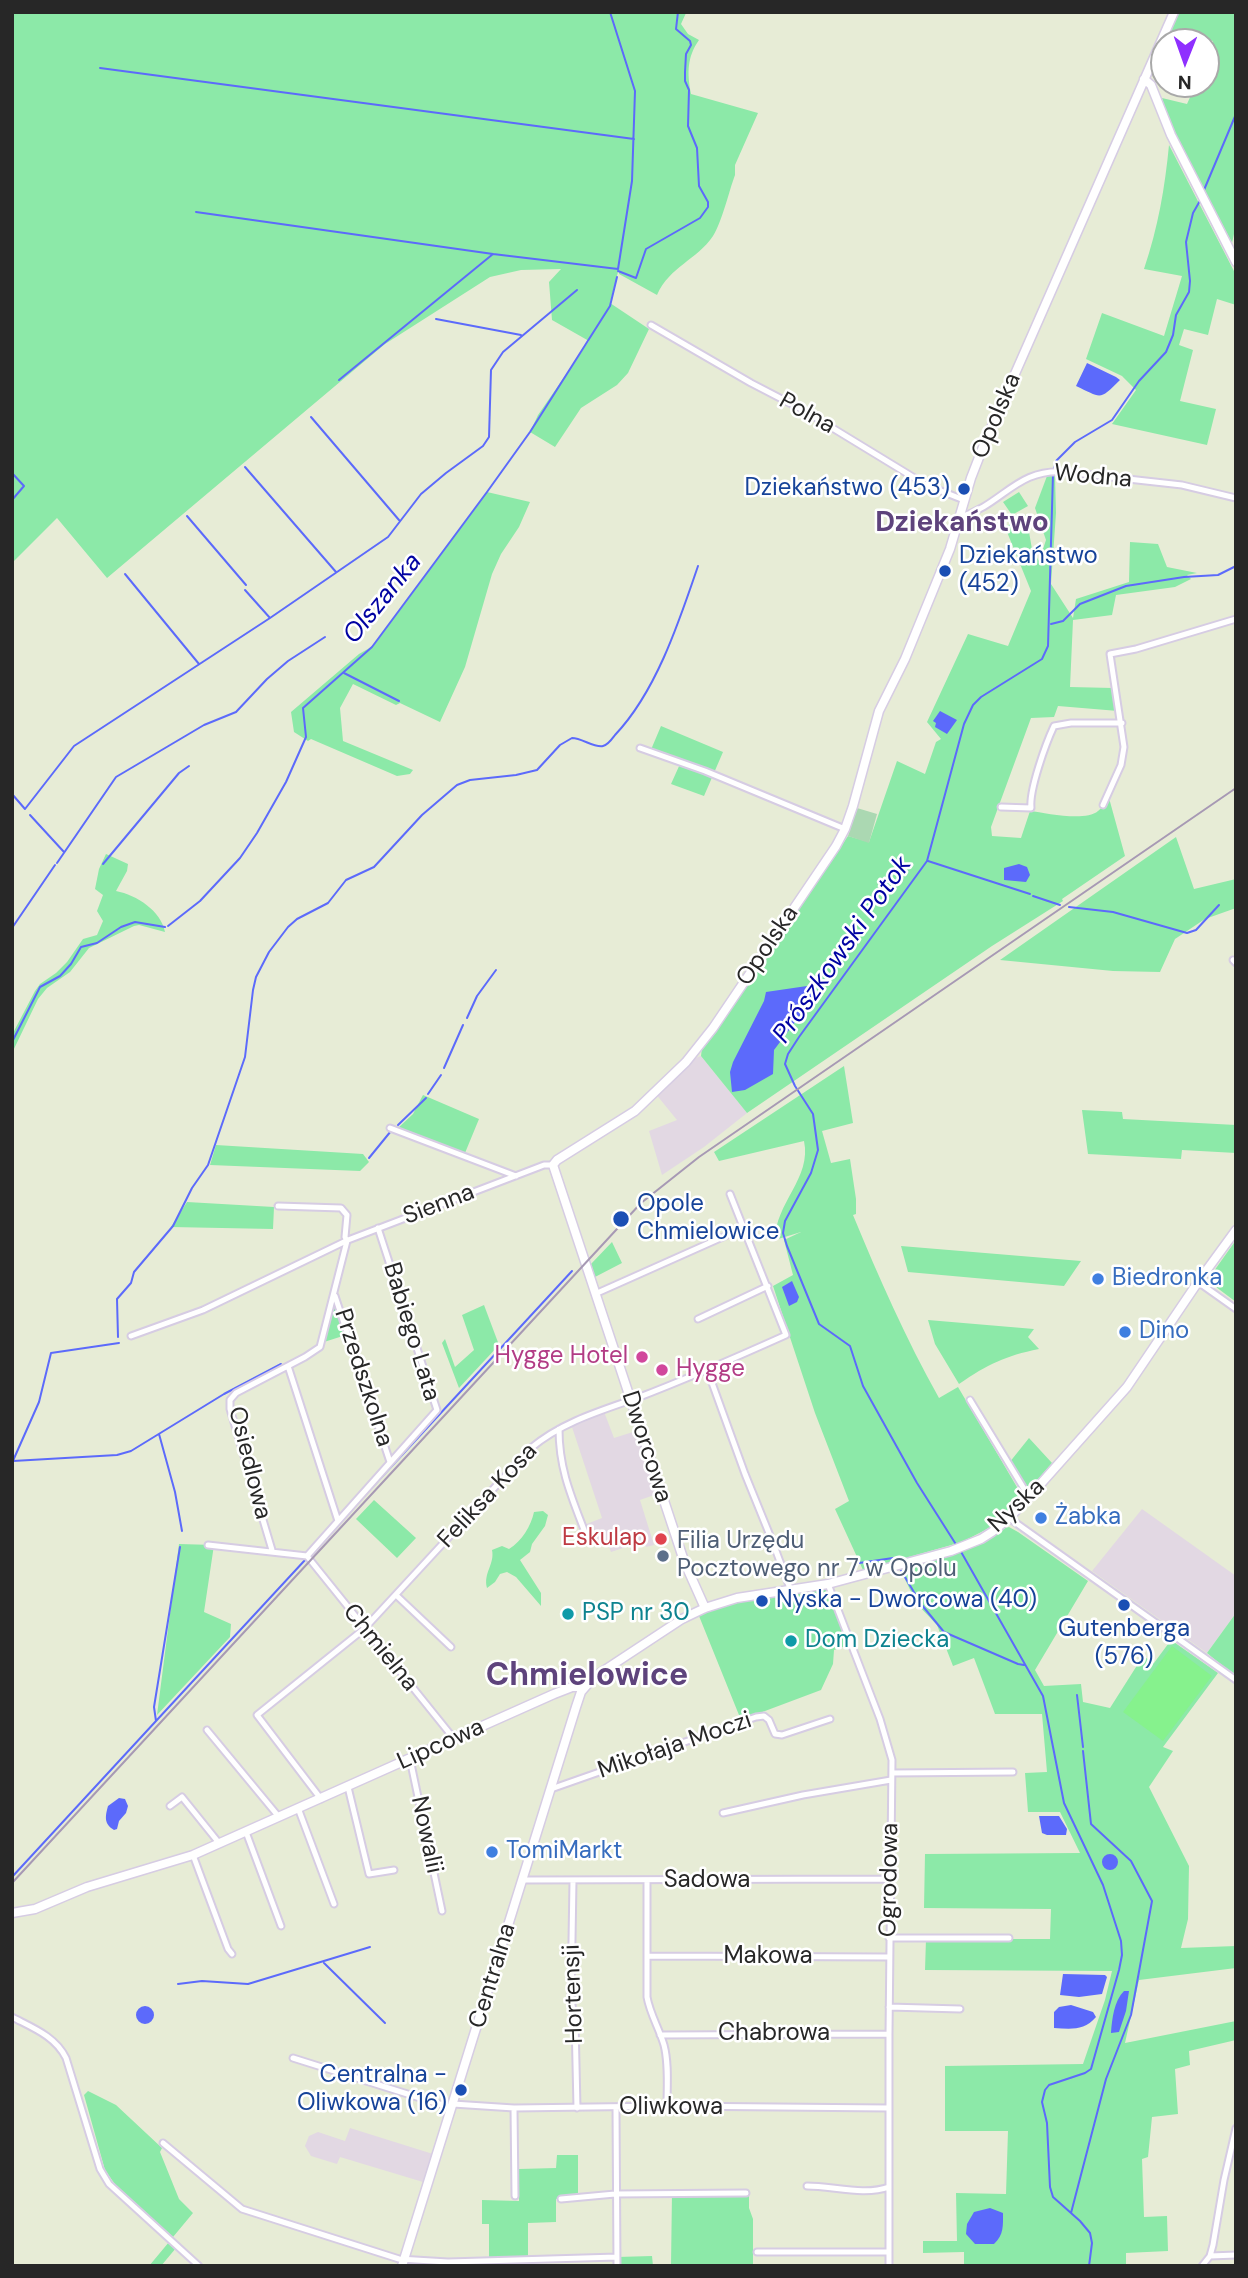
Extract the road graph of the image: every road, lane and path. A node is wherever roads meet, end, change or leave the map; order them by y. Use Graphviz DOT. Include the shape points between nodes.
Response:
graph roads {
  1 [pos="1174,12"];
  2 [pos="1144,79"];
  3 [pos="1236,262"];
  4 [pos="651,325"];
  5 [pos="1236,498"];
  6 [pos="964,500"];
  7 [pos="961,517"];
  8 [pos="1236,619"];
  9 [pos="1122,723"];
  10 [pos="640,748"];
  11 [pos="1103,805"];
  12 [pos="1001,807"];
  13 [pos="845,829"];
  14 [pos="713,1028"];
  15 [pos="390,1128"];
  16 [pos="553,1165"];
  17 [pos="516,1176"];
  18 [pos="730,1194"];
  19 [pos="278,1206"];
  20 [pos="378,1228"];
  21 [pos="743,1228"];
  22 [pos="1236,1230"];
  23 [pos="347,1241"];
  24 [pos="1198,1282"];
  25 [pos="768,1286"];
  26 [pos="335,1294"];
  27 [pos="595,1294"];
  28 [pos="1236,1309"];
  29 [pos="698,1319"];
  30 [pos="131,1336"];
  31 [pos="288,1366"];
  32 [pos="707,1369"];
  33 [pos="631,1399"];
  34 [pos="970,1400"];
  35 [pos="559,1429"];
  36 [pos="390,1462"];
  37 [pos="1029,1497"];
  38 [pos="1009,1518"];
  39 [pos="338,1521"];
  40 [pos="586,1535"];
  41 [pos="208,1545"];
  42 [pos="272,1550"];
  43 [pos="307,1556"];
  44 [pos="828,1584"];
  45 [pos="791,1591"];
  46 [pos="397,1595"];
  47 [pos="705,1608"];
  48 [pos="364,1629"];
  49 [pos="451,1647"];
  50 [pos="1236,1680"];
  51 [pos="585,1687"];
  52 [pos="830,1718"];
  53 [pos="208,1730"];
  54 [pos="455,1740"];
  55 [pos="410,1759"];
  56 [pos="1013,1772"];
  57 [pos="892,1776"];
  58 [pos="348,1787"];
  59 [pos="551,1789"];
  60 [pos="320,1798"];
  61 [pos="170,1806"];
  62 [pos="298,1808"];
  63 [pos="723,1813"];
  64 [pos="279,1817"];
  65 [pos="246,1832"];
  66 [pos="219,1843"];
  67 [pos="193,1855"];
  68 [pos="394,1870"];
  69 [pos="890,1879"];
  70 [pos="523,1880"];
  71 [pos="573,1881"];
  72 [pos="647,1881"];
  73 [pos="334,1904"];
  74 [pos="442,1911"];
  75 [pos="12,1913"];
  76 [pos="281,1926"];
  77 [pos="889,1938"];
  78 [pos="1009,1938"];
  79 [pos="233,1954"];
  80 [pos="646,1956"];
  81 [pos="889,1957"];
  82 [pos="889,2007"];
  83 [pos="960,2009"];
  84 [pos="12,2017"];
  85 [pos="888,2034"];
  86 [pos="660,2035"];
  87 [pos="293,2059"];
  88 [pos="453,2106"];
  89 [pos="667,2106"];
  90 [pos="514,2108"];
  91 [pos="577,2108"];
  92 [pos="616,2108"];
  93 [pos="889,2108"];
  94 [pos="1236,2128"];
  95 [pos="163,2143"];
  96 [pos="807,2186"];
  97 [pos="889,2187"];
  98 [pos="746,2193"];
  99 [pos="615,2194"];
  100 [pos="515,2196"];
  101 [pos="561,2199"];
  102 [pos="757,2252"];
  103 [pos="889,2252"];
  104 [pos="1236,2255"];
  105 [pos="1210,2256"];
  106 [pos="617,2257"];
  107 [pos="403,2263"];
  108 [pos="199,2266"];
  109 [pos="617,2266"];
  110 [pos="889,2266"];
  111 [pos="1202,2266"];
  1 -- 2 [label="street, Opolska"];
  2 -- 3 [label="street" via="1152,85 1161,114"];
  2 -- 6 [label="street, Opolska"];
  4 -- 6 [label="street, Polna" via="813,415 926,485"];
  5 -- 7 [label="street, Wodna" via="1182,485 1058,471 1025,478 976,512"];
  6 -- 7 [label="street, Opolska"];
  7 -- 13 [label="street, Opolska" via="905,659 879,711"];
  8 -- 9 [label="street" via="1110,654"];
  9 -- 11 [label="street" via="1124,755"];
  9 -- 12 [label="street" via="1054,726 1031,808"];
  10 -- 13 [label="street"];
  13 -- 14 [label="street, Opolska"];
  14 -- 16 [label="street, Sienna" via="674,1075 635,1111"];
  15 -- 17 [label="street"];
  16 -- 17 [label="street, Sienna"];
  16 -- 27 [label="street, Dworcowa"];
  17 -- 20 [label="street, Sienna"];
  18 -- 21 [label="street"];
  19 -- 23 [label="street" via="341,1208 347,1215"];
  20 -- 23 [label="street, Sienna"];
  20 -- 36 [label="street, Babiego Lata" via="436,1410"];
  21 -- 25 [label="street"];
  21 -- 27 [label="street"];
  22 -- 24 [label="street, Nyska"];
  23 -- 26 [label="street"];
  23 -- 30 [label="street, Sienna" via="203,1310"];
  24 -- 28 [label="street"];
  24 -- 37 [label="street, Nyska" via="1127,1387"];
  25 -- 29 [label="street"];
  25 -- 32 [label="street, Feliksa Kosa" via="786,1335"];
  26 -- 31 [label="street" via="320,1347"];
  26 -- 36 [label="street, Przedszkolna"];
  27 -- 33 [label="street, Dworcowa"];
  31 -- 39 [label="street"];
  31 -- 42 [label="street, Osiedlowa" via="236,1393 230,1402"];
  32 -- 33 [label="street, Feliksa Kosa"];
  32 -- 45 [label="street"];
  33 -- 35 [label="street, Feliksa Kosa"];
  33 -- 47 [label="street, Dworcowa" via="687,1570"];
  34 -- 37 [label="street"];
  35 -- 40 [label="street" via="561,1461"];
  35 -- 46 [label="street, Feliksa Kosa" via="531,1448"];
  36 -- 39 [label="street, Babiego Lata"];
  37 -- 38 [label="street, Nyska"];
  38 -- 44 [label="street, Nyska" via="981,1539 959,1548"];
  38 -- 50 [label="street"];
  39 -- 43 [label="street, Babiego Lata"];
  41 -- 42 [label="street, Osiedlowa"];
  42 -- 43 [label="street, Osiedlowa"];
  43 -- 48 [label="street, Chmielna"];
  44 -- 45 [label="street, Nyska"];
  44 -- 57 [label="street, Ogrodowa" via="890,1748"];
  45 -- 47 [label="street, Nyska" via="737,1598"];
  46 -- 48 [label="street, Feliksa Kosa"];
  46 -- 49 [label="street"];
  47 -- 51 [label="street, Nyska" via="601,1672"];
  48 -- 54 [label="street, Chmielna"];
  48 -- 60 [label="street, Feliksa Kosa" via="257,1715"];
  51 -- 54 [label="street, Lipcowa" via="572,1687"];
  51 -- 59 [label="street, Centralna"];
  52 -- 59 [label="street, Mikołaja Moczi" via="782,1735 775,1734 764,1716 756,1717"];
  53 -- 64 [label="street"];
  54 -- 55 [label="street, Lipcowa"];
  55 -- 58 [label="street, Lipcowa"];
  55 -- 74 [label="street, Nowalii"];
  56 -- 57 [label="street"];
  57 -- 63 [label="street"];
  57 -- 69 [label="street, Ogrodowa"];
  58 -- 60 [label="street, Lipcowa"];
  58 -- 68 [label="street" via="369,1874"];
  59 -- 70 [label="street, Centralna"];
  60 -- 62 [label="street, Lipcowa"];
  61 -- 66 [label="street" via="182,1797"];
  62 -- 64 [label="street, Lipcowa"];
  62 -- 73 [label="street"];
  64 -- 65 [label="street, Lipcowa"];
  65 -- 66 [label="street, Lipcowa"];
  65 -- 76 [label="street"];
  66 -- 67 [label="street, Lipcowa"];
  67 -- 75 [label="street, Lipcowa"];
  67 -- 79 [label="street"];
  69 -- 72 [label="street, Sadowa"];
  69 -- 77 [label="street, Ogrodowa"];
  70 -- 71 [label="street, Sadowa"];
  70 -- 88 [label="street, Centralna"];
  71 -- 72 [label="street, Sadowa"];
  71 -- 91 [label="street, Hortensji" via="571,2000"];
  72 -- 80 [label="street"];
  77 -- 78 [label="street"];
  77 -- 81 [label="street, Ogrodowa"];
  80 -- 81 [label="street, Makowa"];
  80 -- 86 [label="street" via="648,2007"];
  81 -- 82 [label="street, Ogrodowa"];
  82 -- 83 [label="street"];
  82 -- 85 [label="street, Ogrodowa"];
  84 -- 108 [label="street" via="61,2047 100,2169 109,2184"];
  85 -- 86 [label="street, Chabrowa"];
  85 -- 93 [label="street, Ogrodowa"];
  86 -- 89 [label="street"];
  87 -- 88 [label="street, Oliwkowa"];
  88 -- 90 [label="street, Oliwkowa"];
  88 -- 107 [label="street, Centralna"];
  89 -- 92 [label="street, Oliwkowa"];
  89 -- 93 [label="street, Oliwkowa"];
  90 -- 91 [label="street, Oliwkowa"];
  90 -- 100 [label="street"];
  91 -- 92 [label="street, Oliwkowa"];
  92 -- 99 [label="street"];
  93 -- 97 [label="street, Ogrodowa"];
  94 -- 105 [label="street"];
  95 -- 107 [label="street" via="242,2209"];
  96 -- 97 [label="street" via="869,2191"];
  97 -- 103 [label="street, Ogrodowa"];
  98 -- 99 [label="street"];
  99 -- 101 [label="street"];
  99 -- 106 [label="street"];
  102 -- 103 [label="street"];
  103 -- 110 [label="street, Ogrodowa"];
  104 -- 105 [label="street"];
  105 -- 111 [label="street"];
  106 -- 107 [label="street"];
  106 -- 109 [label="street"];
}
